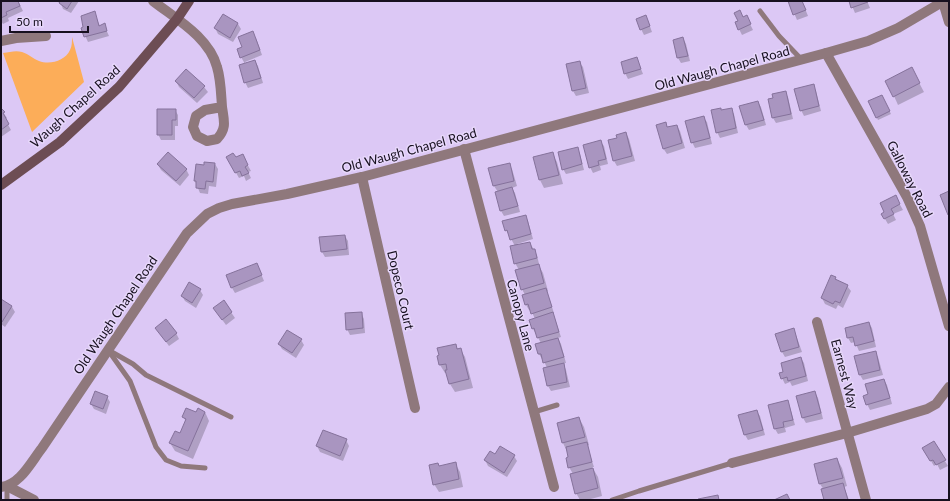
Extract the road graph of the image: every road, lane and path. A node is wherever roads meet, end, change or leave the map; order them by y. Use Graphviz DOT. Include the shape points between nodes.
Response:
graph roads {
  1 [pos="153,1"];
  2 [pos="189,1"];
  3 [pos="943,1"];
  4 [pos="760,11"];
  5 [pos="177,19"];
  6 [pos="949,22"];
  7 [pos="46,36"];
  8 [pos="1,42"];
  9 [pos="826,53"];
  10 [pos="802,60"];
  11 [pos="222,107"];
  12 [pos="464,149"];
  13 [pos="362,177"];
  14 [pos="1,185"];
  15 [pos="817,322"];
  16 [pos="949,326"];
  17 [pos="108,349"];
  18 [pos="949,387"];
  19 [pos="557,405"];
  20 [pos="415,408"];
  21 [pos="534,412"];
  22 [pos="231,418"];
  23 [pos="847,433"];
  24 [pos="732,463"];
  25 [pos="205,468"];
  26 [pos="4,486"];
  27 [pos="554,487"];
  28 [pos="7,500"];
  29 [pos="34,500"];
  30 [pos="612,500"];
  31 [pos="866,500"];
  1 -- 5 [label="street"];
  2 -- 5 [label="main road, Waugh Chapel Road"];
  3 -- 6 [label="street"];
  3 -- 9 [label="street, Old Waugh Chapel Road" via="898,28 868,41"];
  4 -- 10 [label="lane"];
  5 -- 11 [label="street" via="195,34 217,65"];
  5 -- 14 [label="main road, Waugh Chapel Road" via="119,87 60,142"];
  7 -- 8 [label="street"];
  9 -- 10 [label="street, Old Waugh Chapel Road"];
  9 -- 16 [label="street, Galloway Road" via="907,196 920,226"];
  10 -- 12 [label="street, Old Waugh Chapel Road"];
  12 -- 13 [label="street, Old Waugh Chapel Road"];
  12 -- 21 [label="street, Canopy Lane"];
  13 -- 17 [label="street, Old Waugh Chapel Road" via="232,204 207,214 187,233"];
  13 -- 20 [label="street, Dopeco Court"];
  15 -- 23 [label="street, Earnest Way"];
  17 -- 22 [label="lane" via="134,364 146,375"];
  17 -- 25 [label="lane" via="130,381 156,447 166,460 182,466"];
  17 -- 26 [label="street, Old Waugh Chapel Road" via="38,454 22,475"];
  18 -- 23 [label="street" via="936,404 927,409"];
  19 -- 21 [label="lane"];
  21 -- 27 [label="street, Canopy Lane"];
  23 -- 24 [label="street"];
  23 -- 31 [label="street, Earnest Way"];
  24 -- 30 [label="lane"];
  26 -- 28 [label="lane"];
  26 -- 29 [label="street"];
}
